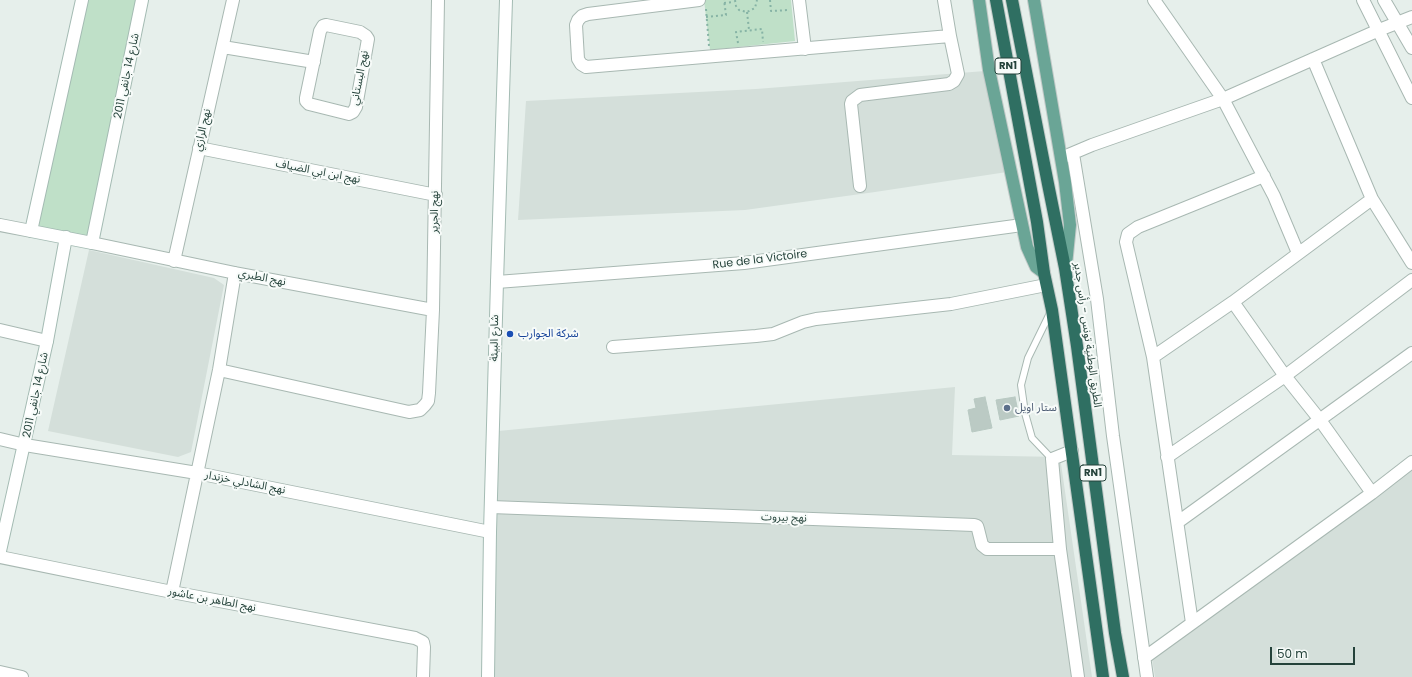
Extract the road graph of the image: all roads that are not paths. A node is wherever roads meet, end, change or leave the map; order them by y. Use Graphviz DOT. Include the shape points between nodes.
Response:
graph roads {
  1 [pos="82,0"];
  2 [pos="142,0"];
  3 [pos="233,0"];
  4 [pos="438,0"];
  5 [pos="506,0"];
  6 [pos="699,0"];
  7 [pos="944,0"];
  8 [pos="979,0"];
  9 [pos="996,0"];
  10 [pos="1012,0"];
  11 [pos="1034,0"];
  12 [pos="1154,0"];
  13 [pos="1363,0"];
  14 [pos="1384,0"];
  15 [pos="800,4"];
  16 [pos="1412,17"];
  17 [pos="1398,22"];
  18 [pos="1379,30"];
  19 [pos="950,36"];
  20 [pos="223,47"];
  21 [pos="1412,48"];
  22 [pos="805,49"];
  23 [pos="1313,59"];
  24 [pos="314,62"];
  25 [pos="1412,98"];
  26 [pos="1223,99"];
  27 [pos="199,148"];
  28 [pos="1067,156"];
  29 [pos="1264,176"];
  30 [pos="860,186"];
  31 [pos="436,195"];
  32 [pos="1372,199"];
  33 [pos="0,225"];
  34 [pos="1022,225"];
  35 [pos="31,231"];
  36 [pos="66,237"];
  37 [pos="92,243"];
  38 [pos="1298,253"];
  39 [pos="174,261"];
  40 [pos="1412,263"];
  41 [pos="1065,268"];
  42 [pos="235,273"];
  43 [pos="1045,279"];
  44 [pos="1412,280"];
  45 [pos="496,282"];
  46 [pos="1233,302"];
  47 [pos="433,310"];
  48 [pos="1052,310"];
  49 [pos="0,330"];
  50 [pos="47,341"];
  51 [pos="613,347"];
  52 [pos="1412,353"];
  53 [pos="1153,357"];
  54 [pos="219,370"];
  55 [pos="1285,376"];
  56 [pos="1320,420"];
  57 [pos="0,439"];
  58 [pos="25,445"];
  59 [pos="1072,451"];
  60 [pos="1167,457"];
  61 [pos="1052,459"];
  62 [pos="1412,462"];
  63 [pos="197,473"];
  64 [pos="1372,494"];
  65 [pos="491,507"];
  66 [pos="1178,522"];
  67 [pos="490,532"];
  68 [pos="1060,549"];
  69 [pos="0,551"];
  70 [pos="0,557"];
  71 [pos="172,592"];
  72 [pos="1192,623"];
  73 [pos="1144,658"];
  74 [pos="0,672"];
  75 [pos="22,677"];
  76 [pos="423,677"];
  77 [pos="488,677"];
  78 [pos="1078,677"];
  79 [pos="1104,677"];
  80 [pos="1123,677"];
  81 [pos="1147,677"];
  1 -- 35 [label="street"];
  2 -- 37 [label="street, شارع 14 جانفي 2011"];
  3 -- 20 [label="street, نهج الرازي"];
  4 -- 31 [label="street, نهج الجرير"];
  5 -- 45 [label="street, شارع البيئة"];
  6 -- 22 [label="street" via="582,16 576,24 578,59 586,67"];
  7 -- 19 [label="street"];
  8 -- 34 [label="main road" via="989,70"];
  9 -- 43 [label="highway, RN1"];
  10 -- 41 [label="highway, الطريق الوطنية تونس - رأس جدير / RN1"];
  11 -- 28 [label="main road"];
  12 -- 26 [label="street"];
  13 -- 18 [label="street"];
  14 -- 17 [label="street"];
  15 -- 22 [label="street"];
  16 -- 17 [label="street"];
  17 -- 18 [label="street"];
  17 -- 21 [label="street"];
  18 -- 23 [label="street"];
  18 -- 25 [label="street"];
  19 -- 22 [label="street"];
  19 -- 30 [label="street" via="958,74 954,81 949,84 860,95 852,101"];
  20 -- 24 [label="street"];
  20 -- 27 [label="street, نهج الرازي"];
  23 -- 26 [label="street"];
  23 -- 32 [label="street"];
  24 -- 24 [label="street, نهج البستاني" via="306,98 308,103 349,114 353,112 359,92 368,39 366,36 360,32 323,26"];
  26 -- 28 [label="street"];
  26 -- 29 [label="street"];
  27 -- 31 [label="street, نهج ابن ابي الضياف"];
  27 -- 39 [label="street, نهج الرازي"];
  28 -- 41 [label="main road" via="1070,225"];
  28 -- 73 [label="street" via="1097,299"];
  29 -- 38 [label="street"];
  29 -- 53 [label="street" via="1138,227 1128,234 1128,252"];
  31 -- 47 [label="street, نهج الجرير"];
  32 -- 38 [label="street"];
  32 -- 40 [label="street"];
  33 -- 35 [label="street"];
  34 -- 43 [label="main road" via="1027,247"];
  34 -- 45 [label="street, Rue de la Victoire" via="744,263"];
  35 -- 36 [label="street"];
  36 -- 37 [label="street"];
  36 -- 50 [label="street, شارع 14 جانفي 2011"];
  37 -- 39 [label="street, نهج الطبري"];
  38 -- 46 [label="street"];
  39 -- 42 [label="street, نهج الطبري"];
  41 -- 80 [label="highway, الطريق الوطنية تونس - رأس جدير / RN1"];
  42 -- 47 [label="street, نهج الطبري"];
  42 -- 54 [label="street"];
  43 -- 48 [label="highway, RN1"];
  43 -- 51 [label="street" via="951,304 816,319 773,334"];
  44 -- 55 [label="street"];
  45 -- 65 [label="street, شارع البيئة"];
  46 -- 53 [label="street"];
  46 -- 55 [label="street"];
  47 -- 54 [label="street, نهج الجرير" via="428,400 420,410 410,412"];
  48 -- 59 [label="highway, RN1"];
  48 -- 61 [label="lane" via="1028,358 1021,385 1032,438"];
  49 -- 50 [label="street"];
  50 -- 58 [label="street, شارع 14 جانفي 2011"];
  52 -- 56 [label="street"];
  53 -- 60 [label="street"];
  54 -- 63 [label="street"];
  55 -- 56 [label="street"];
  55 -- 60 [label="street"];
  56 -- 64 [label="street"];
  56 -- 66 [label="street"];
  57 -- 58 [label="street, نهج الشادلي خزندار"];
  58 -- 63 [label="street, نهج الشادلي خزندار"];
  58 -- 69 [label="street, شارع 14 جانفي 2011"];
  59 -- 61 [label="street"];
  59 -- 79 [label="highway, RN1"];
  60 -- 66 [label="street"];
  61 -- 68 [label="street"];
  62 -- 64 [label="street"];
  63 -- 67 [label="street, نهج الشادلي خزندار"];
  63 -- 71 [label="street"];
  64 -- 72 [label="street"];
  65 -- 67 [label="street, شارع البيئة"];
  65 -- 68 [label="street, نهج بيروت" via="974,525 978,529 982,546 987,549"];
  66 -- 72 [label="street"];
  67 -- 77 [label="street, شارع البيئة"];
  68 -- 78 [label="street"];
  70 -- 71 [label="street, نهج الطاهر بن عاشور"];
  71 -- 76 [label="street, نهج الطاهر بن عاشور" via="415,638 422,642"];
  72 -- 73 [label="street"];
  73 -- 81 [label="street"];
  74 -- 75 [label="street"];
}
